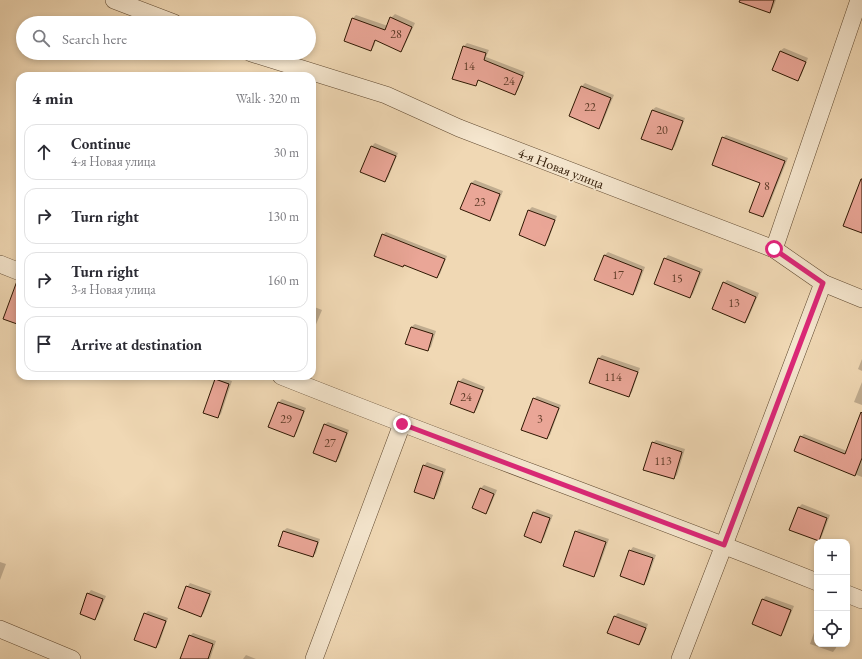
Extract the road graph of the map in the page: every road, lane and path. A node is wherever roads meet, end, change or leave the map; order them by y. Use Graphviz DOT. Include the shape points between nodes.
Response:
graph roads {
  1 [pos="114,0"];
  2 [pos="859,0"];
  3 [pos="156,16"];
  4 [pos="273,60"];
  5 [pos="311,72"];
  6 [pos="316,74"];
  7 [pos="774,249"];
  8 [pos="0,264"];
  9 [pos="16,270"];
  10 [pos="823,283"];
  11 [pos="862,299"];
  12 [pos="291,380"];
  13 [pos="402,424"];
  14 [pos="724,545"];
  15 [pos="814,581"];
  16 [pos="850,595"];
  17 [pos="862,600"];
  18 [pos="0,629"];
  19 [pos="72,659"];
  20 [pos="314,659"];
  21 [pos="680,659"];
  1 -- 3 [label="street"];
  2 -- 7 [label="street"];
  4 -- 5 [label="street, 4-я Новая улица"];
  6 -- 7 [label="street, 4-я Новая улица" via="386,96 459,128"];
  7 -- 10 [label="street, 4-я Новая улица"];
  8 -- 9 [label="street"];
  10 -- 11 [label="street, 4-я Новая улица"];
  10 -- 14 [label="street"];
  12 -- 13 [label="street"];
  13 -- 14 [label="street"];
  13 -- 20 [label="street"];
  14 -- 15 [label="street"];
  14 -- 21 [label="street"];
  16 -- 17 [label="street"];
  18 -- 19 [label="street"];
}
